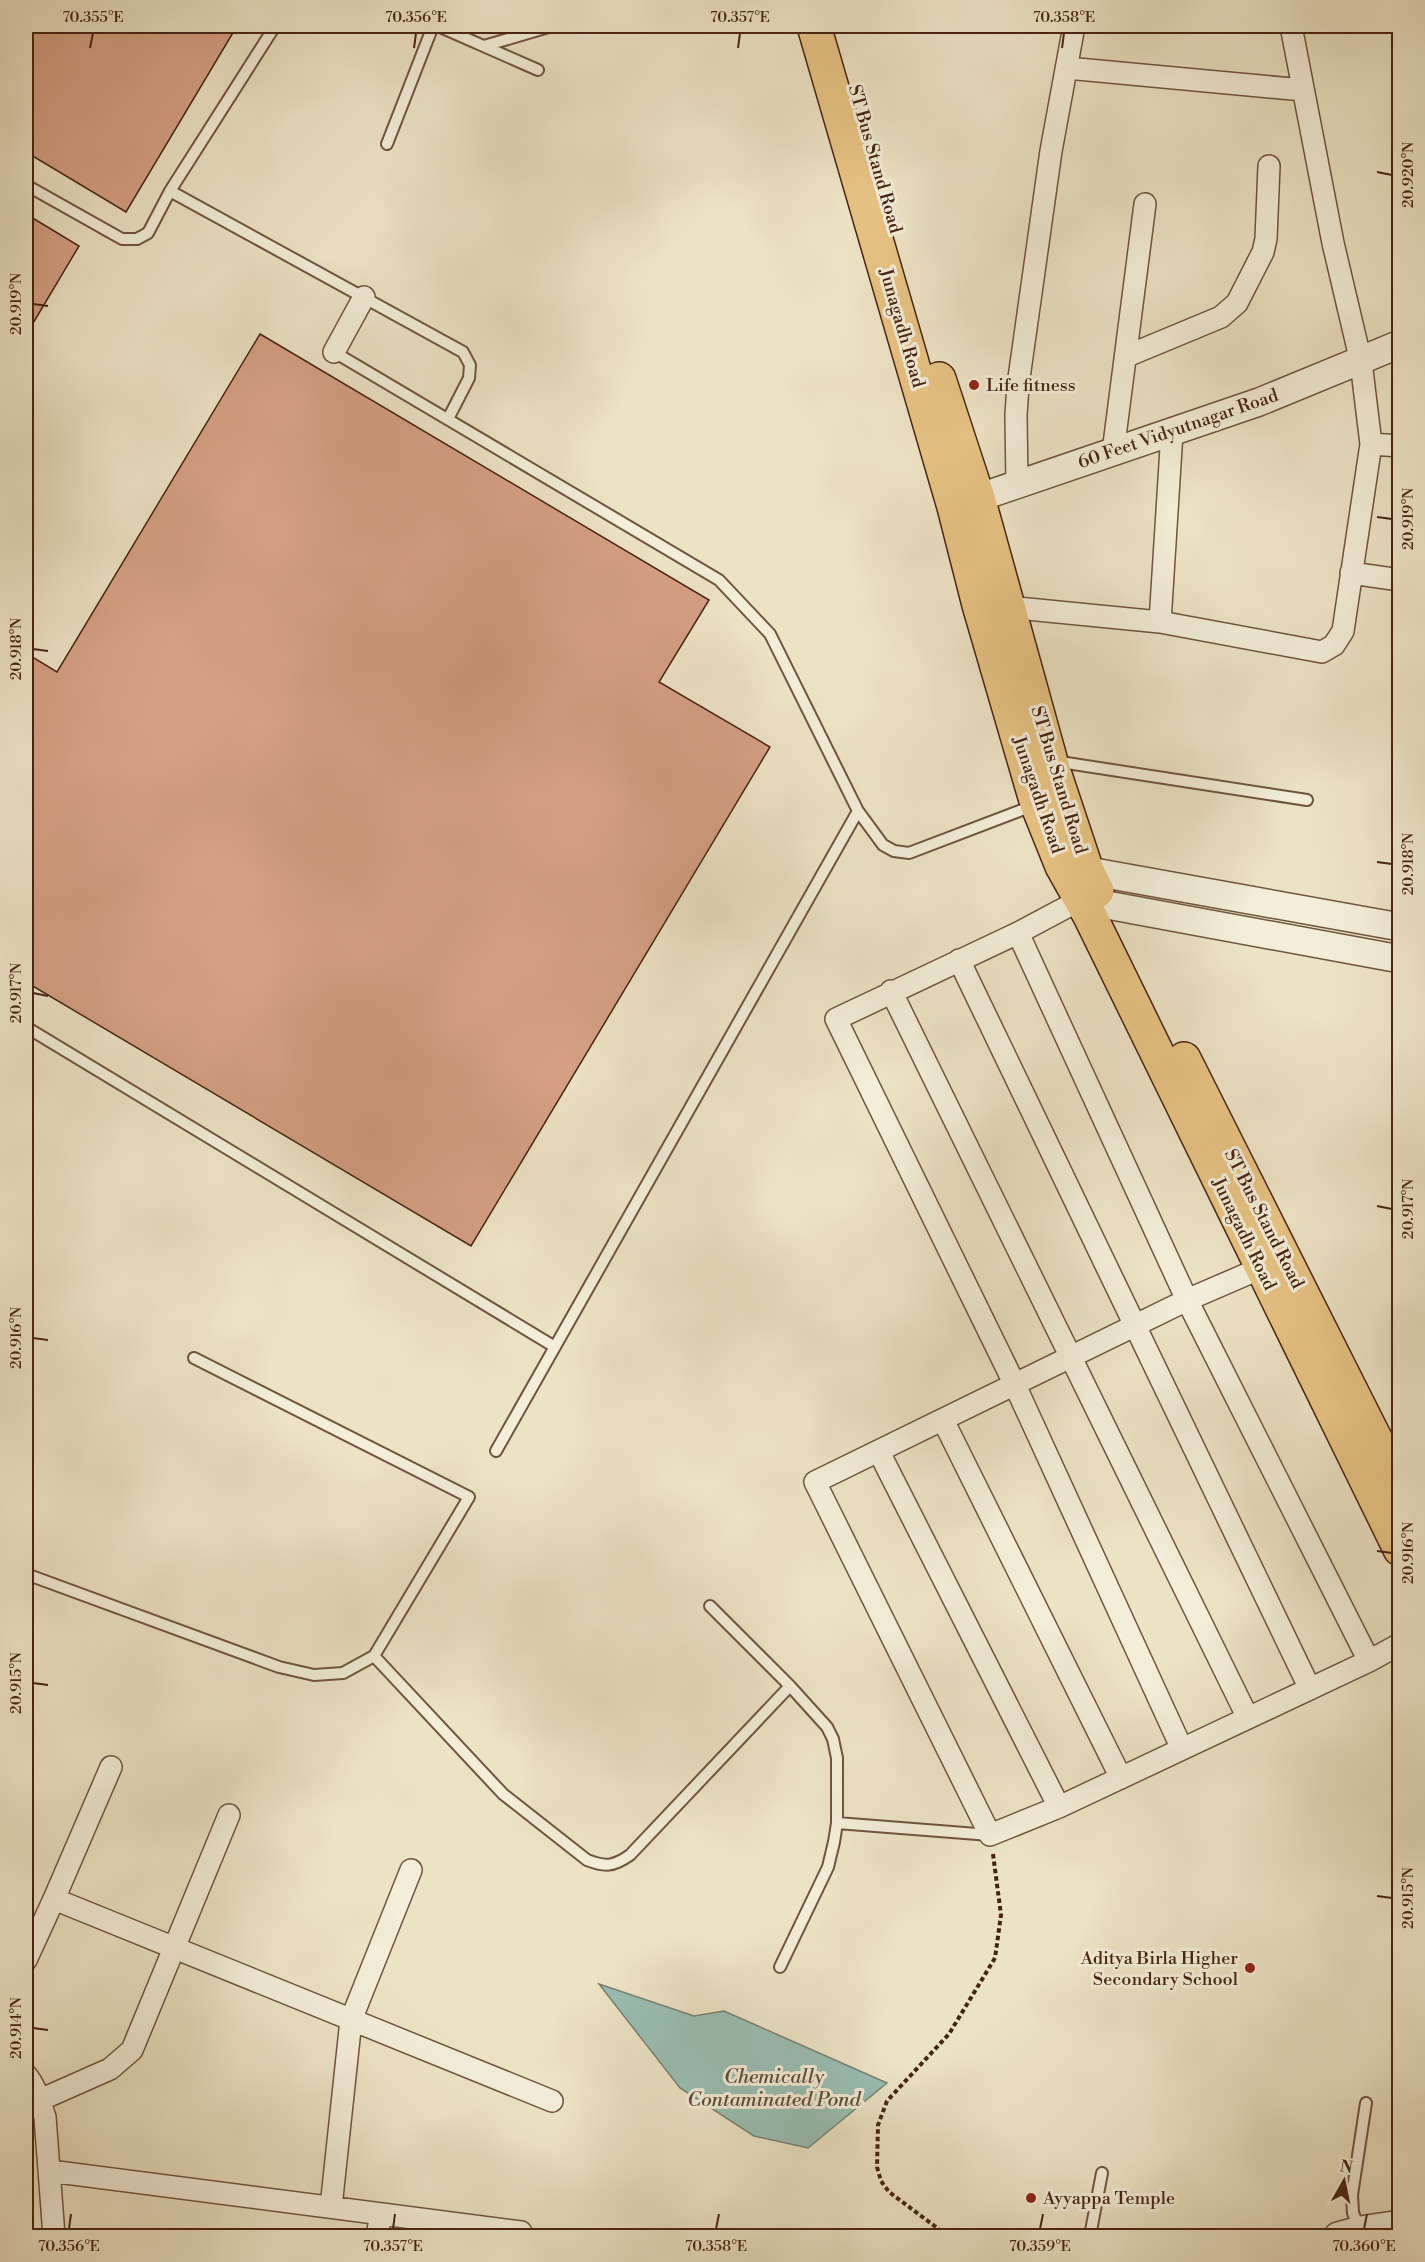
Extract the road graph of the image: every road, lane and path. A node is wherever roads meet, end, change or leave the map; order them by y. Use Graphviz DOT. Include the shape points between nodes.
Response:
graph roads {
  1 [pos="275,26"];
  2 [pos="433,26"];
  3 [pos="438,26"];
  4 [pos="552,26"];
  5 [pos="814,26"];
  6 [pos="836,26"];
  7 [pos="1291,26"];
  8 [pos="1071,31"];
  9 [pos="484,46"];
  10 [pos="1066,68"];
  11 [pos="538,70"];
  12 [pos="1303,90"];
  13 [pos="387,144"];
  14 [pos="1269,166"];
  15 [pos="26,185"];
  16 [pos="170,191"];
  17 [pos="1145,204"];
  18 [pos="364,297"];
  19 [pos="1400,345"];
  20 [pos="334,352"];
  21 [pos="1126,356"];
  22 [pos="1361,362"];
  23 [pos="448,419"];
  24 [pos="1172,432"];
  25 [pos="1371,444"];
  26 [pos="1400,446"];
  27 [pos="1113,452"];
  28 [pos="1017,486"];
  29 [pos="966,502"];
  30 [pos="1351,573"];
  31 [pos="1400,580"];
  32 [pos="994,606"];
  33 [pos="1160,622"];
  34 [pos="1051,761"];
  35 [pos="1307,800"];
  36 [pos="1037,804"];
  37 [pos="858,811"];
  38 [pos="1084,886"];
  39 [pos="1400,927"];
  40 [pos="1018,933"];
  41 [pos="1400,959"];
  42 [pos="959,960"];
  43 [pos="891,992"];
  44 [pos="26,1028"];
  45 [pos="1261,1268"];
  46 [pos="1187,1300"];
  47 [pos="1135,1326"];
  48 [pos="555,1347"];
  49 [pos="1071,1357"];
  50 [pos="194,1359"];
  51 [pos="1014,1383"];
  52 [pos="943,1420"];
  53 [pos="496,1451"];
  54 [pos="879,1452"];
  55 [pos="1400,1488"];
  56 [pos="1400,1549"];
  57 [pos="26,1574"];
  58 [pos="710,1606"];
  59 [pos="1400,1644"];
  60 [pos="374,1656"];
  61 [pos="1369,1661"];
  62 [pos="790,1686"];
  63 [pos="1310,1689"];
  64 [pos="1248,1718"];
  65 [pos="1182,1749"];
  66 [pos="111,1767"];
  67 [pos="1121,1778"];
  68 [pos="1059,1807"];
  69 [pos="229,1815"];
  70 [pos="837,1823"];
  71 [pos="990,1835"];
  72 [pos="411,1870"];
  73 [pos="54,1899"];
  74 [pos="174,1948"];
  75 [pos="26,1960"];
  76 [pos="780,1967"];
  77 [pos="351,2020"];
  78 [pos="26,2074"];
  79 [pos="40,2100"];
  80 [pos="552,2101"];
  81 [pos="1366,2103"];
  82 [pos="50,2171"];
  83 [pos="1102,2174"];
  84 [pos="331,2207"];
  85 [pos="381,2214"];
  86 [pos="1400,2224"];
  87 [pos="521,2232"];
  88 [pos="1354,2234"];
  89 [pos="54,2236"];
  90 [pos="377,2236"];
  91 [pos="948,2236"];
  92 [pos="1090,2236"];
  1 -- 16 [label="lane"];
  2 -- 13 [label="lane"];
  3 -- 9 [label="lane"];
  4 -- 9 [label="lane"];
  5 -- 29 [label="main road, Junagadh Road"];
  6 -- 29 [label="main road, ST Bus Stand Road" via="922,328"];
  7 -- 12 [label="street"];
  8 -- 10 [label="street"];
  9 -- 11 [label="lane"];
  10 -- 12 [label="street"];
  10 -- 28 [label="street" via="1018,385"];
  12 -- 22 [label="street"];
  14 -- 21 [label="street" via="1263,252 1237,303 1221,317"];
  15 -- 16 [label="lane" via="123,239 137,239 148,232"];
  16 -- 18 [label="lane"];
  17 -- 21 [label="street"];
  18 -- 20 [label="street"];
  18 -- 23 [label="lane" via="463,352 470,365 469,378"];
  19 -- 22 [label="street, 60 Feet Vidyutnagar Road"];
  20 -- 23 [label="lane"];
  21 -- 27 [label="street"];
  22 -- 24 [label="street, 60 Feet Vidyutnagar Road"];
  22 -- 25 [label="street"];
  23 -- 37 [label="lane" via="720,580 770,634"];
  24 -- 27 [label="street, 60 Feet Vidyutnagar Road"];
  24 -- 33 [label="street"];
  25 -- 26 [label="street"];
  25 -- 30 [label="street"];
  27 -- 28 [label="street, 60 Feet Vidyutnagar Road"];
  28 -- 29 [label="street, 60 Feet Vidyutnagar Road"];
  29 -- 32 [label="main road, ST Bus Stand Road"];
  30 -- 31 [label="street"];
  30 -- 33 [label="street" via="1343,631 1334,645 1322,652"];
  32 -- 33 [label="street"];
  32 -- 34 [label="main road, ST Bus Stand Road"];
  32 -- 36 [label="main road, Junagadh Road"];
  34 -- 35 [label="lane"];
  34 -- 38 [label="main road, ST Bus Stand Road"];
  36 -- 37 [label="lane" via="909,853 883,845"];
  36 -- 38 [label="main road, Junagadh Road"];
  37 -- 48 [label="lane"];
  38 -- 39 [label="street"];
  38 -- 40 [label="street"];
  38 -- 41 [label="street"];
  38 -- 45 [label="main road, Junagadh Road" via="1090,916"];
  38 -- 55 [label="main road, ST Bus Stand Road" via="1136,961"];
  40 -- 42 [label="street"];
  40 -- 46 [label="street"];
  42 -- 43 [label="street"];
  42 -- 47 [label="street"];
  43 -- 49 [label="street"];
  43 -- 51 [label="street" via="836,1018"];
  44 -- 48 [label="lane"];
  45 -- 46 [label="street"];
  45 -- 56 [label="main road, Junagadh Road"];
  46 -- 47 [label="street"];
  46 -- 61 [label="street"];
  47 -- 49 [label="street"];
  47 -- 63 [label="street"];
  48 -- 53 [label="lane"];
  49 -- 51 [label="street"];
  49 -- 64 [label="street"];
  50 -- 60 [label="lane" via="469,1497"];
  51 -- 52 [label="street"];
  51 -- 65 [label="street"];
  52 -- 54 [label="street"];
  52 -- 67 [label="street"];
  54 -- 68 [label="street"];
  54 -- 71 [label="street" via="815,1482"];
  57 -- 60 [label="lane" via="314,1675 343,1673"];
  58 -- 62 [label="lane"];
  59 -- 61 [label="street"];
  60 -- 62 [label="lane" via="503,1794 587,1860 602,1866 618,1863 630,1855"];
  61 -- 63 [label="street"];
  62 -- 70 [label="lane" via="834,1739"];
  63 -- 64 [label="street"];
  64 -- 65 [label="street"];
  65 -- 67 [label="street"];
  66 -- 73 [label="street"];
  67 -- 68 [label="street"];
  68 -- 71 [label="street"];
  69 -- 74 [label="street"];
  70 -- 71 [label="lane"];
  70 -- 76 [label="lane" via="828,1867"];
  71 -- 91 [label="path" via="1001,1916 995,1958 949,2034 887,2101 878,2125 877,2168 881,2181 889,2192"];
  72 -- 77 [label="street"];
  73 -- 74 [label="street"];
  73 -- 75 [label="street"];
  74 -- 77 [label="street"];
  74 -- 79 [label="street" via="132,2050 110,2069"];
  77 -- 80 [label="street"];
  77 -- 84 [label="street"];
  78 -- 79 [label="street"];
  79 -- 82 [label="street"];
  81 -- 88 [label="lane" via="1351,2203"];
  82 -- 84 [label="street"];
  82 -- 89 [label="street"];
  83 -- 92 [label="lane"];
  84 -- 85 [label="street"];
  85 -- 87 [label="street"];
  85 -- 90 [label="street"];
  86 -- 88 [label="street"];
}
